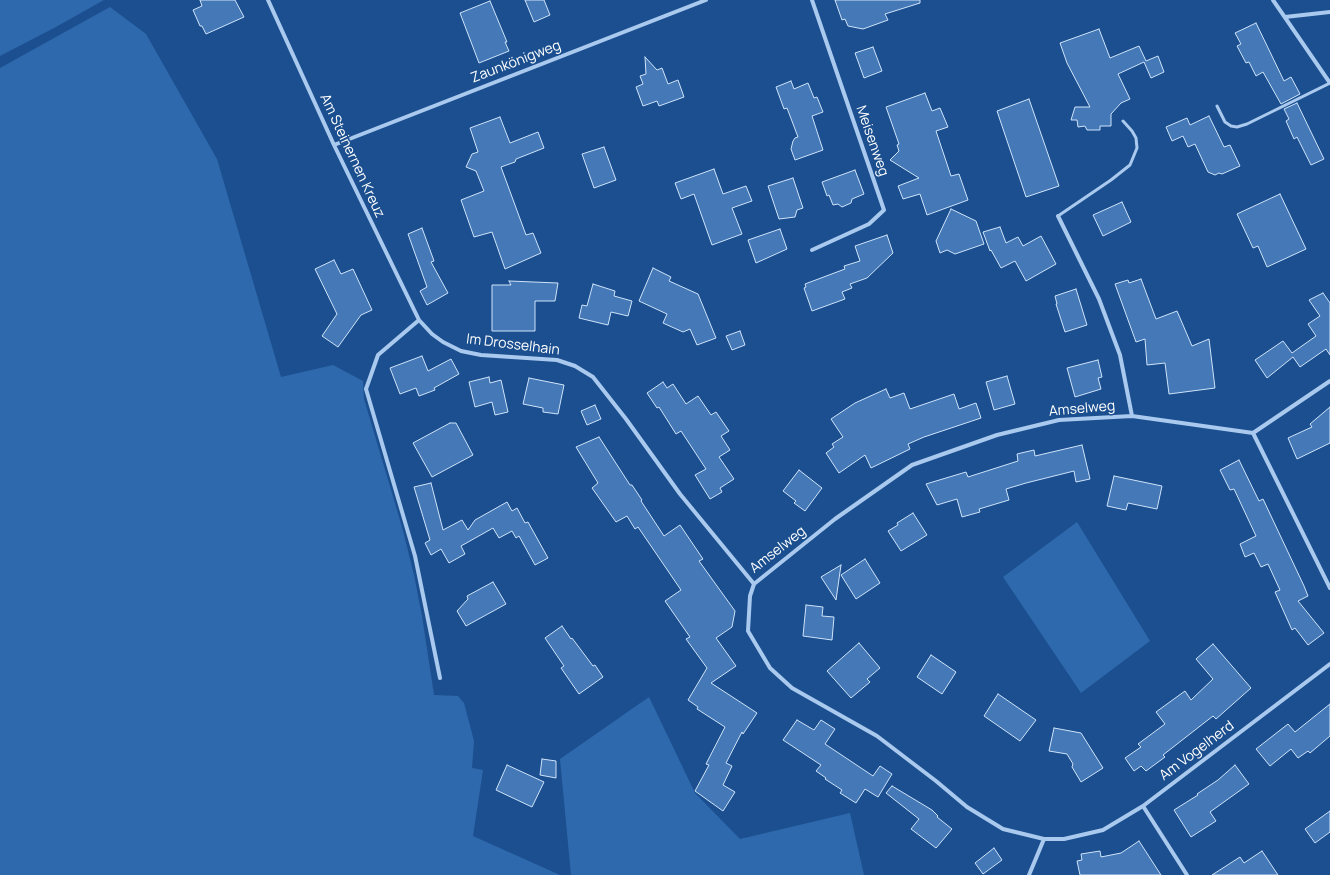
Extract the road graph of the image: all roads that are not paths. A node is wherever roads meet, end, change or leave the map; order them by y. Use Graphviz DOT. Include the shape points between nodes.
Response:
graph roads {
  1 [pos="268,0"];
  2 [pos="706,0"];
  3 [pos="812,0"];
  4 [pos="1273,0"];
  5 [pos="1330,12"];
  6 [pos="1285,17"];
  7 [pos="1330,83"];
  8 [pos="1217,106"];
  9 [pos="1123,121"];
  10 [pos="334,145"];
  11 [pos="1058,216"];
  12 [pos="812,250"];
  13 [pos="419,320"];
  14 [pos="1330,381"];
  15 [pos="1132,416"];
  16 [pos="1253,433"];
  17 [pos="754,584"];
  18 [pos="1330,588"];
  19 [pos="1330,664"];
  20 [pos="440,678"];
  21 [pos="1143,806"];
  22 [pos="1044,839"];
  23 [pos="1029,875"];
  24 [pos="1188,875"];
  1 -- 10 [label="street, Am Steinernen Kreuz"];
  2 -- 10 [label="street, Zaunkönigweg"];
  3 -- 12 [label="street, Meisenweg" via="884,210 869,224"];
  4 -- 6 [label="street"];
  5 -- 6 [label="street"];
  6 -- 7 [label="street"];
  7 -- 8 [label="lane" via="1237,127 1225,122"];
  9 -- 11 [label="lane" via="1136,138 1137,148 1130,165"];
  10 -- 13 [label="street, Am Steinernen Kreuz"];
  11 -- 15 [label="street, Amselweg" via="1099,299 1120,355"];
  13 -- 17 [label="street, Im Drosselhain" via="432,334 461,351 481,355 557,360 575,366 592,377 680,494"];
  13 -- 20 [label="street" via="378,355 366,389 415,556"];
  14 -- 16 [label="street"];
  15 -- 16 [label="street, Amselweg"];
  15 -- 17 [label="street, Amselweg" via="1059,420 997,434 912,465 835,520"];
  16 -- 18 [label="street"];
  17 -- 22 [label="street, Amselweg" via="750,596 748,631 770,668 792,688 877,736 973,811 1003,829"];
  19 -- 21 [label="street, Am Vogelherd"];
  21 -- 22 [label="street, Amselweg" via="1103,830 1064,838"];
  21 -- 24 [label="street"];
  22 -- 23 [label="street"];
}
